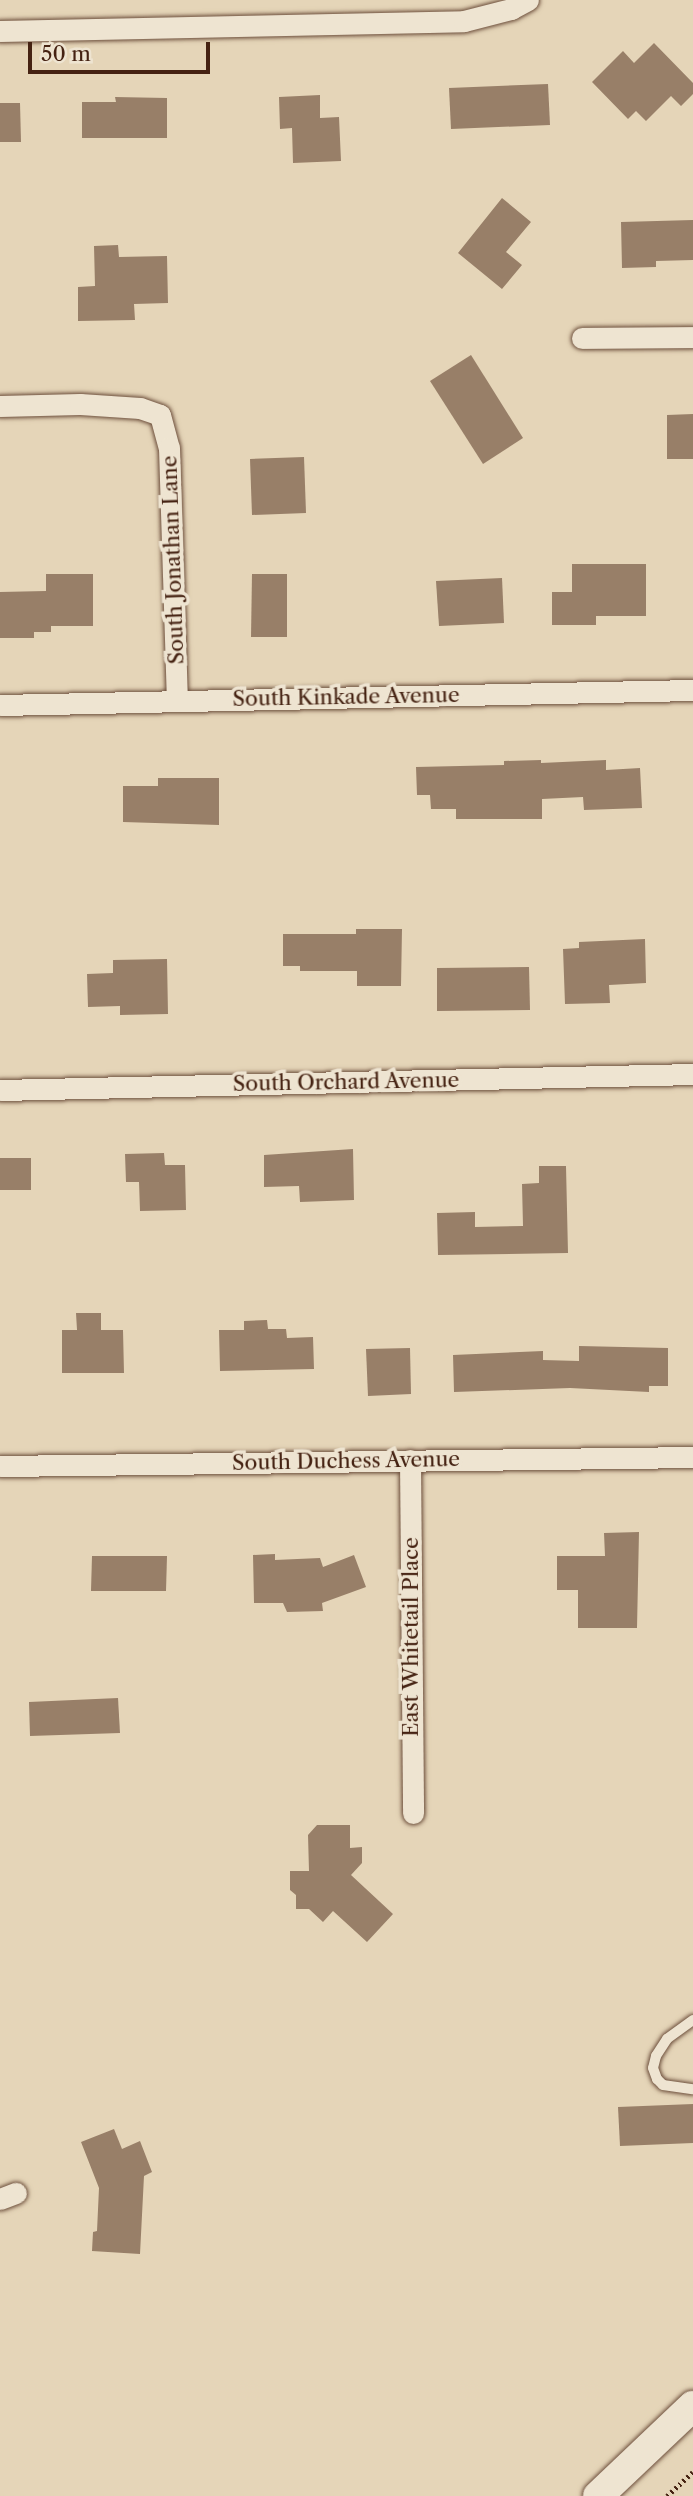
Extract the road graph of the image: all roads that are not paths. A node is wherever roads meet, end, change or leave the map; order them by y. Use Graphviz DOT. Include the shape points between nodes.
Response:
graph roads {
  1 [pos="528,0"];
  2 [pos="0,31"];
  3 [pos="693,337"];
  4 [pos="582,338"];
  5 [pos="0,406"];
  6 [pos="693,690"];
  7 [pos="177,700"];
  8 [pos="0,705"];
  9 [pos="693,1074"];
  10 [pos="0,1090"];
  11 [pos="693,1457"];
  12 [pos="410,1461"];
  13 [pos="0,1466"];
  14 [pos="413,1813"];
  15 [pos="693,2020"];
  16 [pos="693,2090"];
  17 [pos="693,2406"];
  18 [pos="598,2496"];
  1 -- 2 [label="street" via="464,21"];
  3 -- 4 [label="street"];
  5 -- 7 [label="street, South Jonathan Lane" via="80,404 140,408 160,415 169,448"];
  6 -- 7 [label="street, South Kinkade Avenue"];
  7 -- 8 [label="street, South Kinkade Avenue"];
  9 -- 10 [label="street, South Orchard Avenue"];
  11 -- 12 [label="street, South Duchess Avenue"];
  12 -- 13 [label="street, South Duchess Avenue"];
  12 -- 14 [label="street, East Whitetail Place"];
  15 -- 16 [label="lane" via="667,2039 653,2068 663,2085"];
  17 -- 18 [label="main road"];
}
